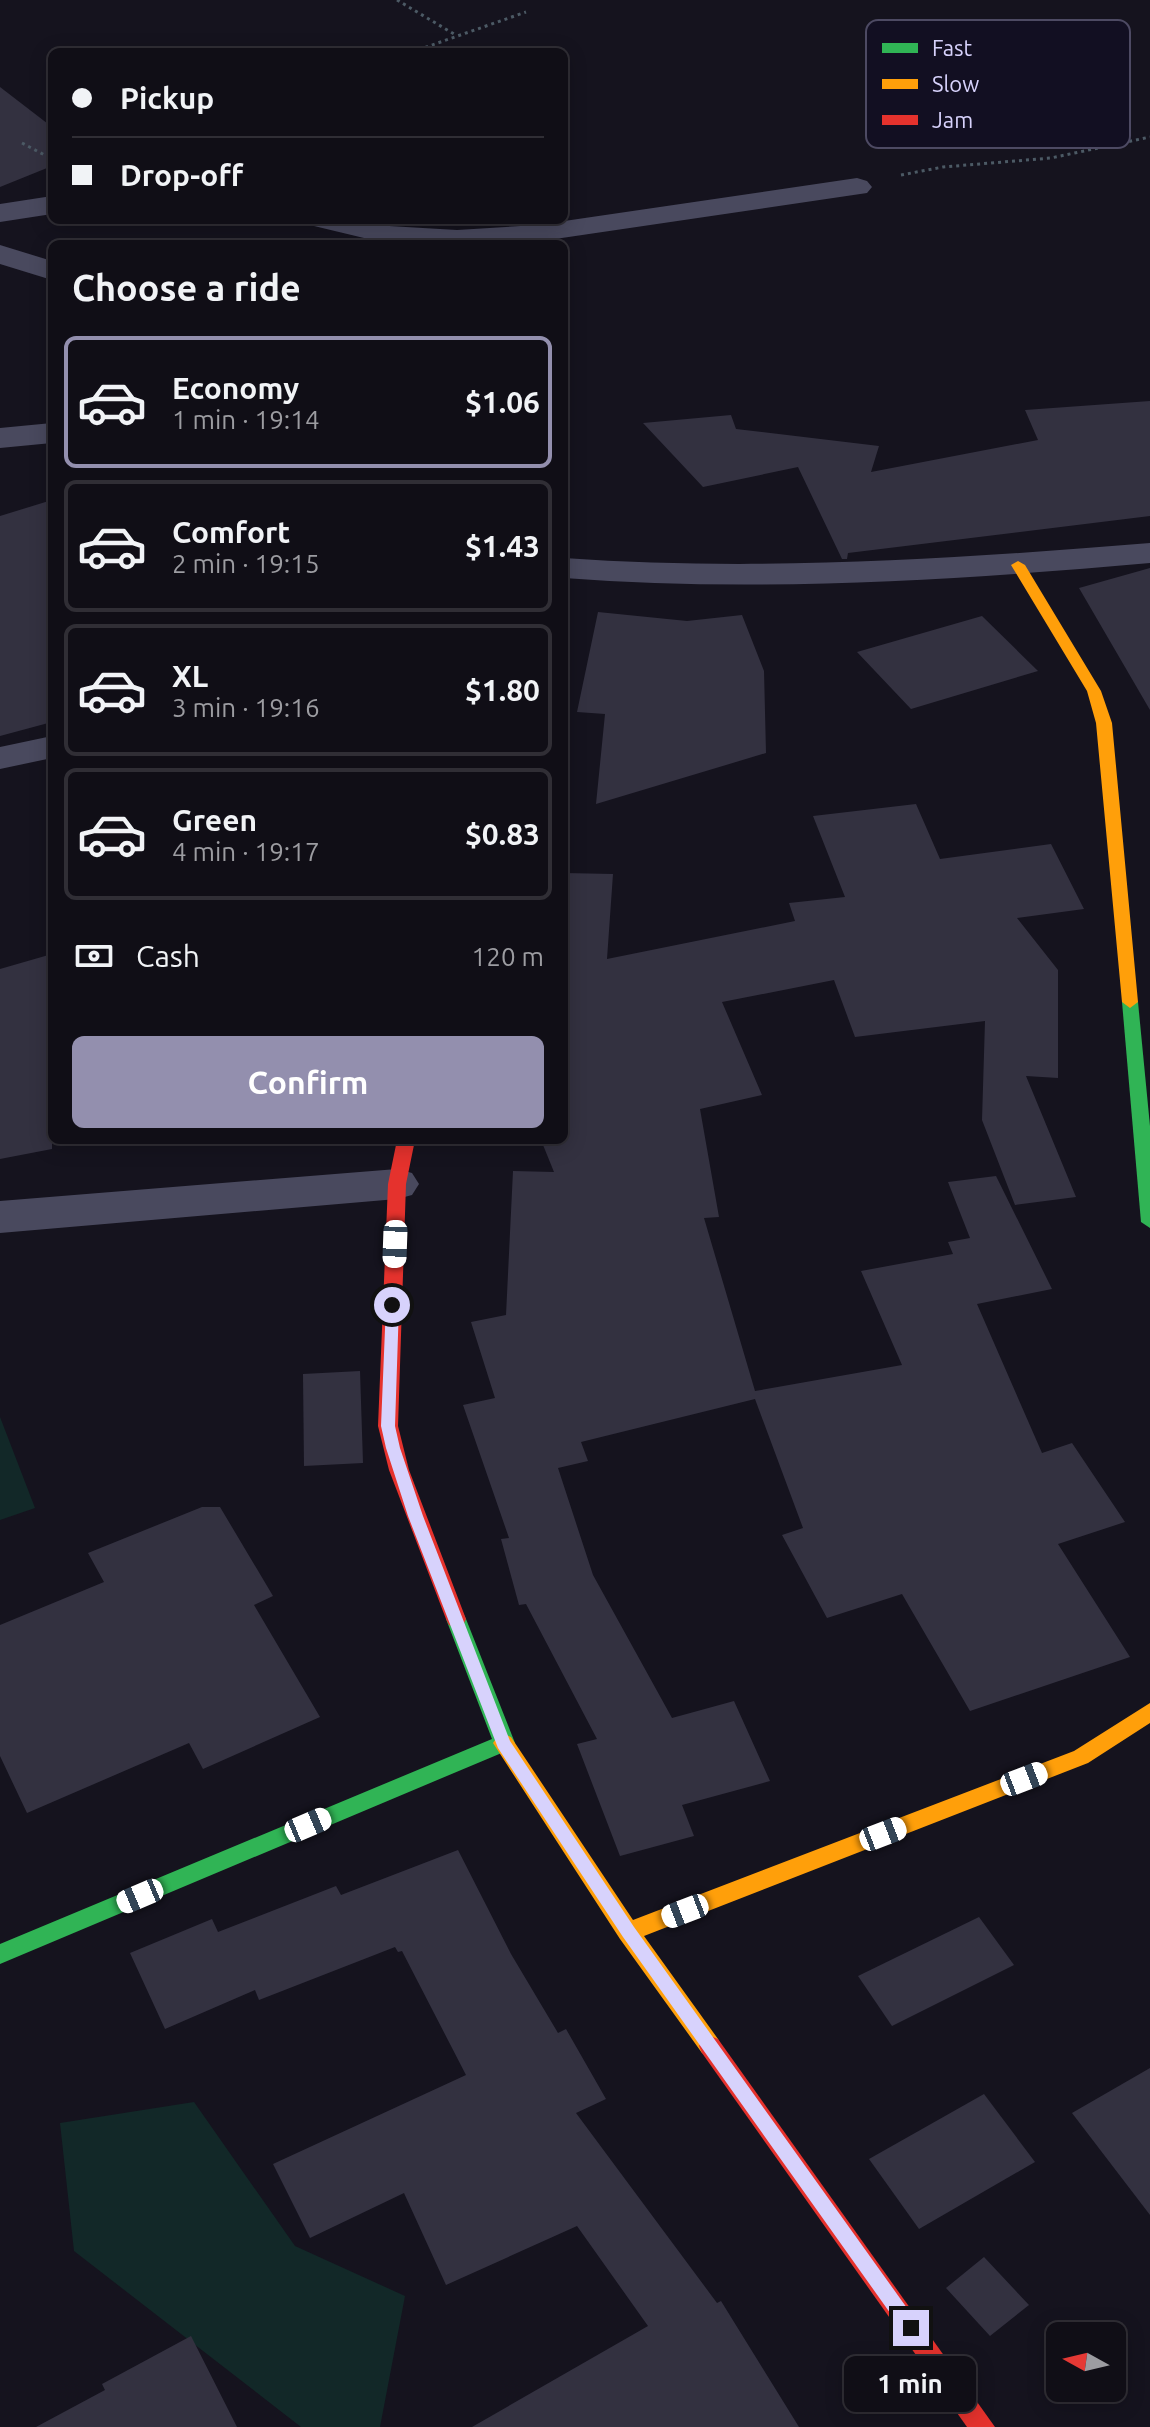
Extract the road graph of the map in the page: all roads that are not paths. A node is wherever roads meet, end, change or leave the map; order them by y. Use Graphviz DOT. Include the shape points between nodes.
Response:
graph roads {
  1 [pos="857,187"];
  2 [pos="48,206"];
  3 [pos="0,213"];
  4 [pos="342,224"];
  5 [pos="0,254"];
  6 [pos="48,270"];
  7 [pos="48,433"];
  8 [pos="0,438"];
  9 [pos="1150,553"];
  10 [pos="1018,565"];
  11 [pos="568,568"];
  12 [pos="48,748"];
  13 [pos="0,758"];
  14 [pos="405,1144"];
  15 [pos="397,1184"];
  16 [pos="0,1217"];
  17 [pos="1150,1222"];
  18 [pos="1150,1712"];
  19 [pos="504,1743"];
  20 [pos="628,1932"];
  21 [pos="0,1954"];
  22 [pos="982,2427"];
  1 -- 4 [label="street" via="537,234 457,239 389,235"];
  2 -- 3 [label="street"];
  5 -- 6 [label="street"];
  7 -- 8 [label="street"];
  9 -- 10 [label="street"];
  10 -- 11 [label="street" via="739,574"];
  10 -- 17 [label="street" via="1094,691 1104,723"];
  12 -- 13 [label="street"];
  14 -- 15 [label="street"];
  15 -- 16 [label="street"];
  15 -- 19 [label="street" via="388,1426 399,1470"];
  18 -- 20 [label="street" via="1081,1757"];
  19 -- 20 [label="street"];
  19 -- 21 [label="street"];
  20 -- 22 [label="street"];
}
